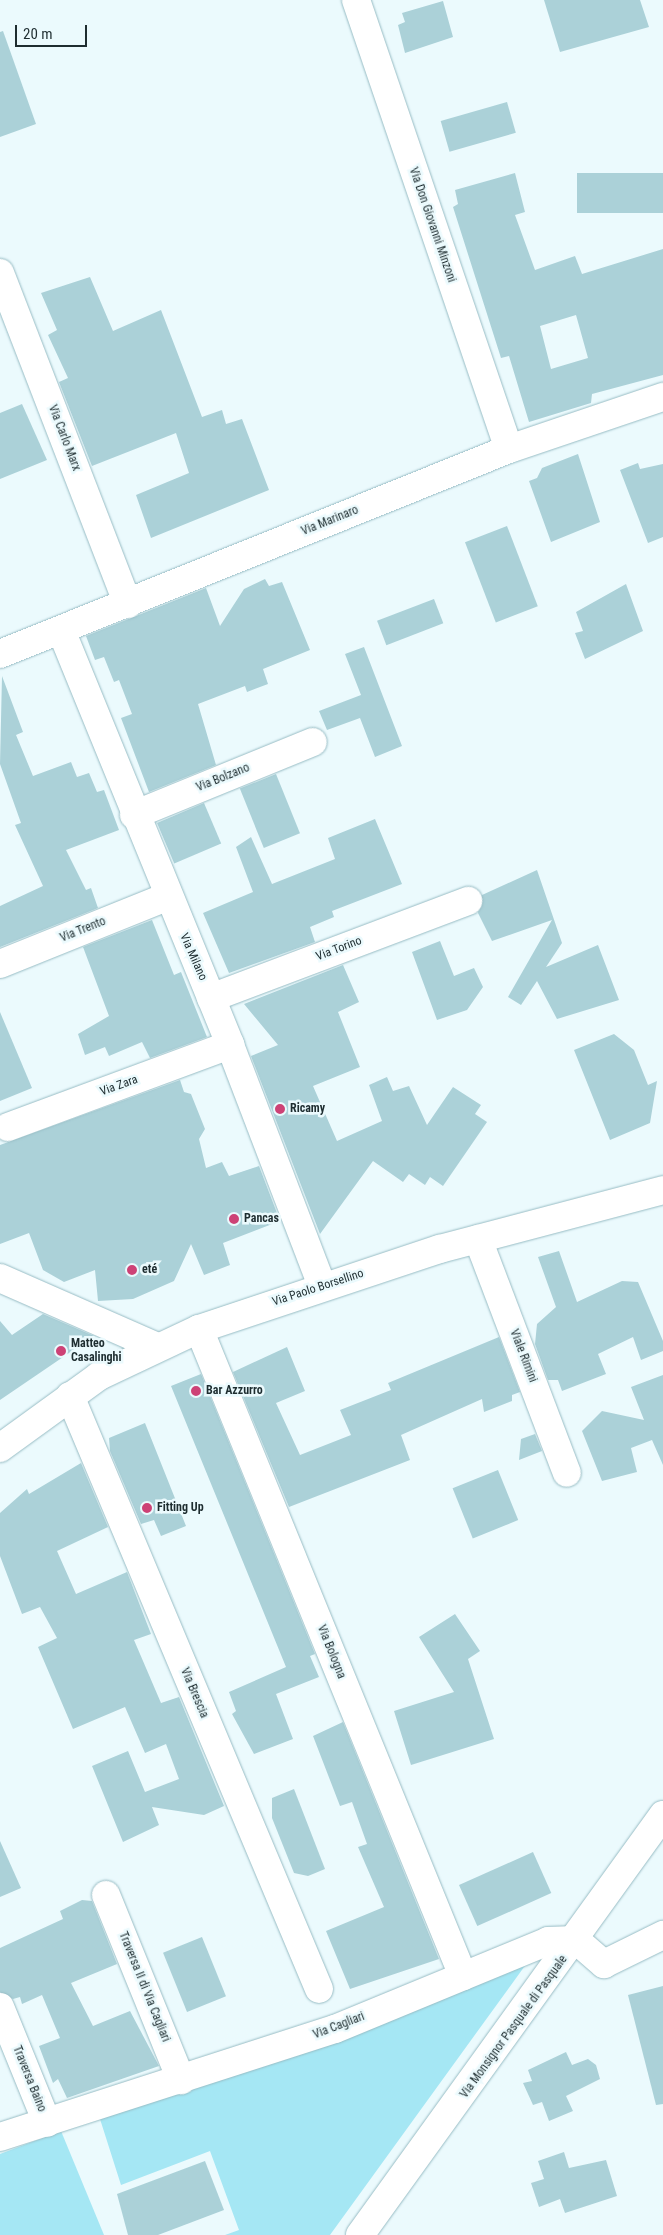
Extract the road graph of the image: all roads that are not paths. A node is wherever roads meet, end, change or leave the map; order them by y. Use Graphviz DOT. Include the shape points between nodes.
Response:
graph roads {
  1 [pos="356,0"];
  2 [pos="0,273"];
  3 [pos="663,397"];
  4 [pos="509,449"];
  5 [pos="128,604"];
  6 [pos="61,630"];
  7 [pos="0,654"];
  8 [pos="313,742"];
  9 [pos="134,815"];
  10 [pos="167,897"];
  11 [pos="468,901"];
  12 [pos="0,964"];
  13 [pos="211,998"];
  14 [pos="230,1045"];
  15 [pos="8,1126"];
  16 [pos="663,1190"];
  17 [pos="478,1239"];
  18 [pos="0,1278"];
  19 [pos="322,1286"];
  20 [pos="199,1329"];
  21 [pos="157,1346"];
  22 [pos="70,1396"];
  23 [pos="0,1448"];
  24 [pos="567,1473"];
  25 [pos="663,1815"];
  26 [pos="106,1895"];
  27 [pos="663,1936"];
  28 [pos="576,1940"];
  29 [pos="463,1976"];
  30 [pos="319,1989"];
  31 [pos="0,2007"];
  32 [pos="181,2080"];
  33 [pos="48,2124"];
  34 [pos="0,2137"];
  35 [pos="360,2235"];
  1 -- 4 [label="street, Via Don Giovanni Minzoni"];
  2 -- 5 [label="street, Via Carlo Marx"];
  3 -- 4 [label="street, Via Marinaro"];
  4 -- 5 [label="street, Via Marinaro"];
  5 -- 6 [label="street, Via Marinaro"];
  6 -- 7 [label="street, Via Marinaro"];
  6 -- 9 [label="street, Via Milano"];
  8 -- 9 [label="street, Via Bolzano"];
  9 -- 10 [label="street, Via Milano"];
  10 -- 12 [label="street, Via Trento"];
  10 -- 13 [label="street, Via Milano"];
  11 -- 13 [label="street, Via Torino"];
  13 -- 14 [label="street, Via Milano"];
  14 -- 15 [label="street, Via Zara"];
  14 -- 19 [label="street, Via Milano"];
  16 -- 17 [label="street, Via Paolo Borsellino"];
  17 -- 19 [label="street, Via Paolo Borsellino"];
  17 -- 24 [label="street, Viale Rimini"];
  18 -- 21 [label="street"];
  19 -- 20 [label="street, Via Paolo Borsellino"];
  20 -- 21 [label="street, Via Paolo Borsellino"];
  20 -- 29 [label="street, Via Bologna"];
  21 -- 22 [label="street, Via Paolo Borsellino"];
  22 -- 23 [label="street, Via Paolo Borsellino"];
  22 -- 30 [label="street, Via Brescia"];
  25 -- 28 [label="street, Via Monsignor Pasquale di Pasquale"];
  26 -- 32 [label="street, Traversa II di Via Cagliari"];
  27 -- 28 [label="street" via="604,1964"];
  28 -- 29 [label="street, Via Cagliari" via="548,1941"];
  28 -- 35 [label="street, Via Monsignor Pasquale di Pasquale"];
  29 -- 32 [label="street, Via Cagliari" via="335,2028"];
  31 -- 33 [label="street, Traversa Baino"];
  32 -- 33 [label="street, Via Cagliari"];
  33 -- 34 [label="street, Via Cagliari"];
}
